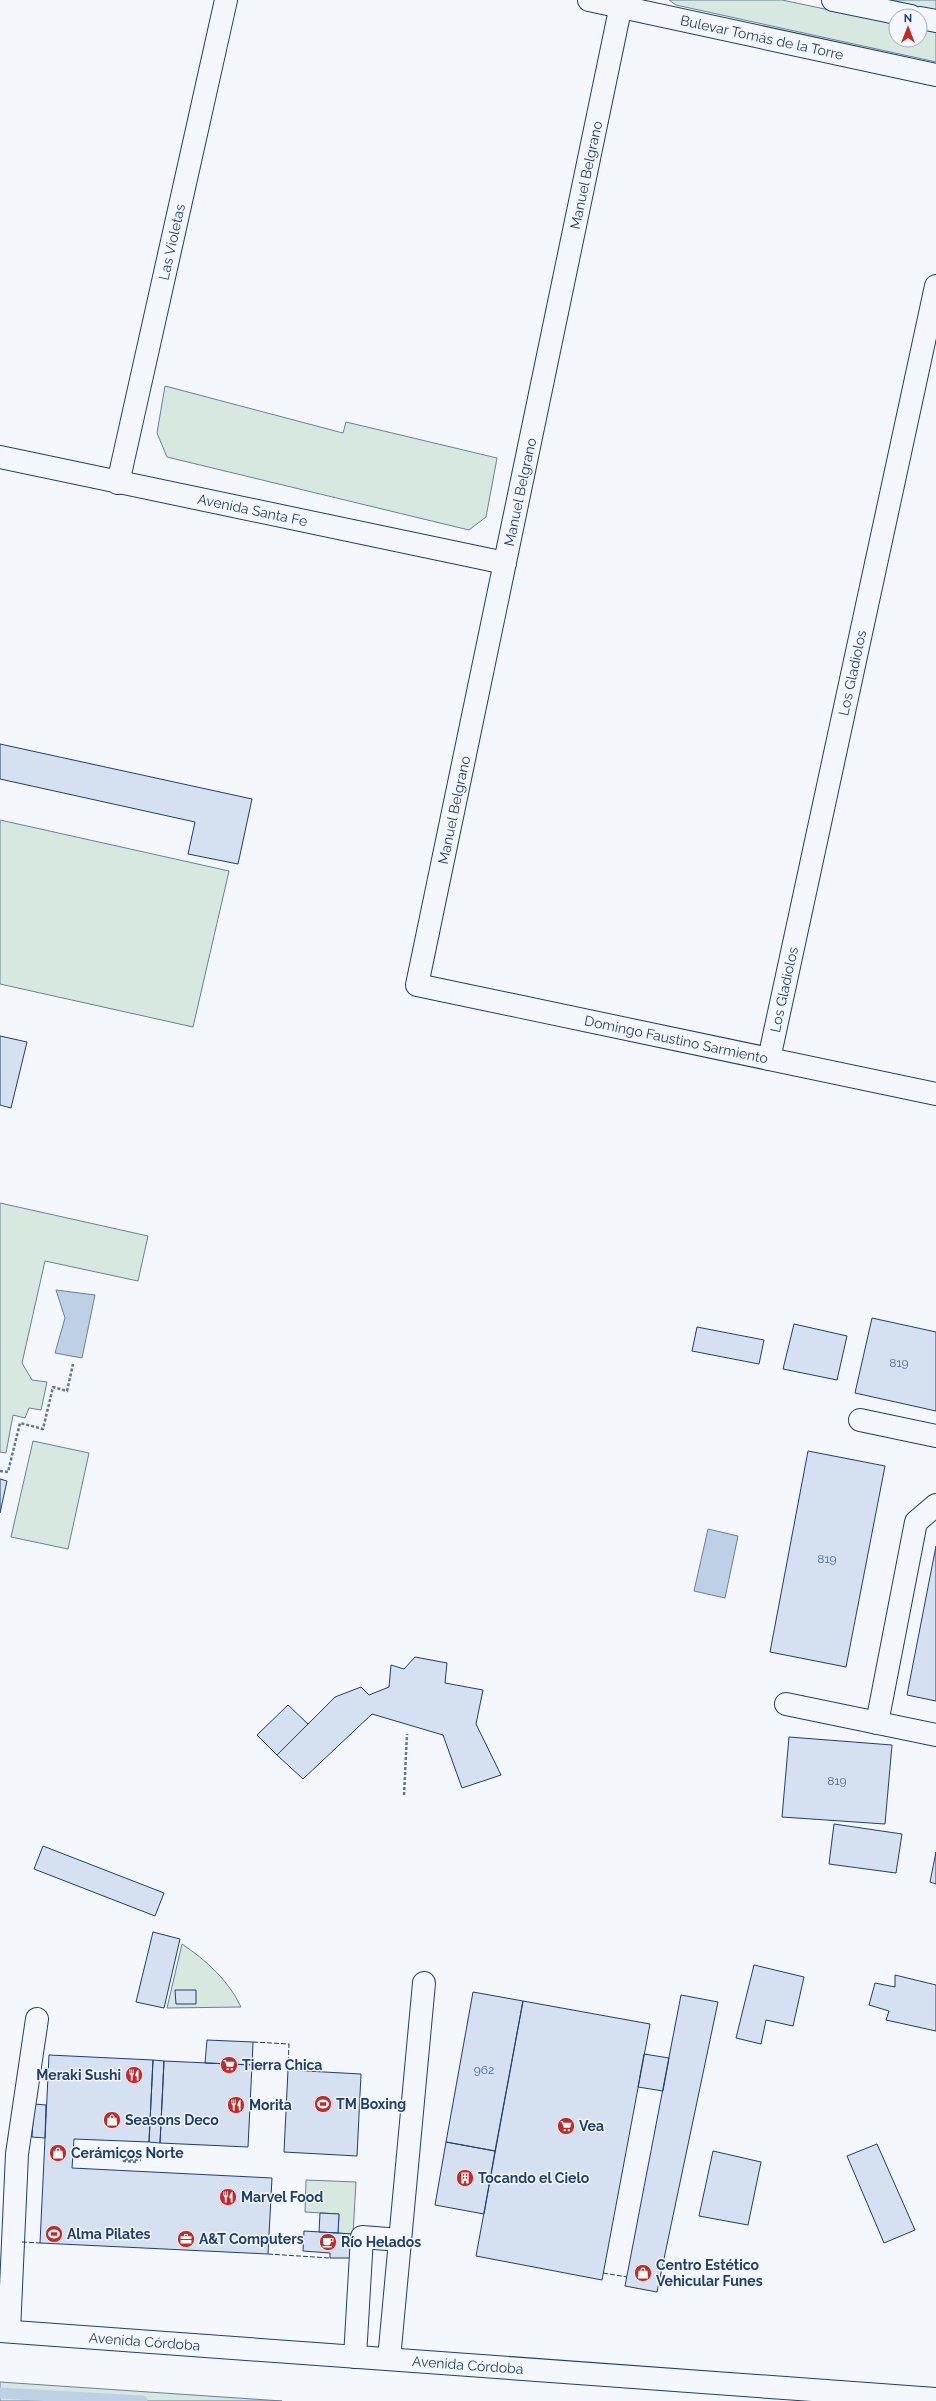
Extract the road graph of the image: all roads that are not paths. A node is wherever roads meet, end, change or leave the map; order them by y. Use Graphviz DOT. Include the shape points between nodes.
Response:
graph roads {
  1 [pos="226,0"];
  2 [pos="589,0"];
  3 [pos="833,0"];
  4 [pos="622,4"];
  5 [pos="888,11"];
  6 [pos="936,75"];
  7 [pos="936,286"];
  8 [pos="0,457"];
  9 [pos="118,483"];
  10 [pos="505,563"];
  11 [pos="417,985"];
  12 [pos="769,1059"];
  13 [pos="936,1094"];
  14 [pos="860,1420"];
  15 [pos="936,1436"];
  16 [pos="936,1505"];
  17 [pos="786,1704"];
  18 [pos="877,1723"];
  19 [pos="936,1735"];
  20 [pos="424,1983"];
  21 [pos="37,2019"];
  22 [pos="400,2240"];
  23 [pos="4,2331"];
  24 [pos="355,2357"];
  25 [pos="389,2359"];
  26 [pos="936,2400"];
  1 -- 9 [label="street, Las Violetas"];
  2 -- 4 [label="street, Bulevar Tomás de la Torre"];
  3 -- 5 [label="street"];
  4 -- 6 [label="street, Bulevar Tomás de la Torre"];
  4 -- 10 [label="street, Manuel Belgrano"];
  7 -- 12 [label="street, Los Gladiolos"];
  8 -- 9 [label="street, Avenida Santa Fe"];
  9 -- 10 [label="street, Avenida Santa Fe"];
  10 -- 11 [label="street, Manuel Belgrano"];
  11 -- 12 [label="street, Domingo Faustino Sarmiento"];
  12 -- 13 [label="street, Domingo Faustino Sarmiento"];
  14 -- 15 [label="street"];
  16 -- 18 [label="street" via="916,1522"];
  17 -- 18 [label="street"];
  18 -- 19 [label="street"];
  20 -- 22 [label="street"];
  21 -- 23 [label="street" via="17,2154"];
  22 -- 24 [label="street" via="362,2237"];
  22 -- 25 [label="street"];
  23 -- 24 [label="street, Avenida Córdoba"];
  24 -- 25 [label="street, Avenida Córdoba"];
  25 -- 26 [label="street, Avenida Córdoba"];
}
